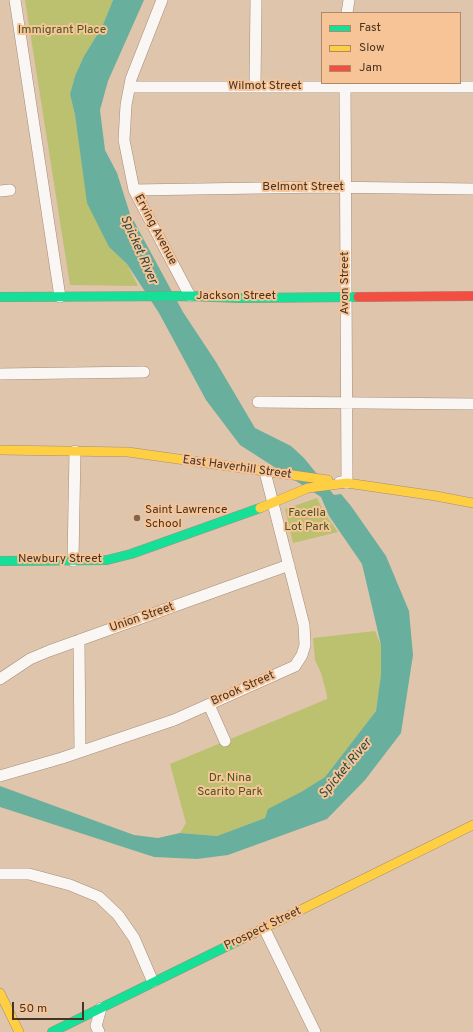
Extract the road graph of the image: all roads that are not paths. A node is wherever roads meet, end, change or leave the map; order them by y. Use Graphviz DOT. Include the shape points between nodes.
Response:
graph roads {
  1 [pos="15,0"];
  2 [pos="162,0"];
  3 [pos="256,0"];
  4 [pos="349,0"];
  5 [pos="347,12"];
  6 [pos="345,85"];
  7 [pos="130,87"];
  8 [pos="255,87"];
  9 [pos="473,88"];
  10 [pos="345,187"];
  11 [pos="473,189"];
  12 [pos="134,190"];
  13 [pos="187,296"];
  14 [pos="473,296"];
  15 [pos="346,297"];
  16 [pos="0,298"];
  17 [pos="60,298"];
  18 [pos="144,372"];
  19 [pos="0,374"];
  20 [pos="258,402"];
  21 [pos="347,403"];
  22 [pos="473,404"];
  23 [pos="0,450"];
  24 [pos="75,451"];
  25 [pos="270,472"];
  26 [pos="342,483"];
  27 [pos="277,501"];
  28 [pos="473,503"];
  29 [pos="0,561"];
  30 [pos="73,561"];
  31 [pos="289,564"];
  32 [pos="79,640"];
  33 [pos="0,679"];
  34 [pos="209,704"];
  35 [pos="225,741"];
  36 [pos="80,752"];
  37 [pos="0,776"];
  38 [pos="473,825"];
  39 [pos="0,874"];
  40 [pos="264,928"];
  41 [pos="153,982"];
  42 [pos="0,993"];
  43 [pos="101,1008"];
  44 [pos="19,1032"];
  45 [pos="52,1032"];
  46 [pos="100,1032"];
  47 [pos="315,1032"];
  1 -- 17 [label="street"];
  2 -- 7 [label="street, Erving Avenue"];
  3 -- 8 [label="street"];
  4 -- 5 [label="street"];
  6 -- 8 [label="street, Wilmot Street"];
  6 -- 9 [label="street, Wilmot Street"];
  6 -- 10 [label="street, Avon Street"];
  7 -- 8 [label="street, Wilmot Street"];
  7 -- 12 [label="street, Erving Avenue" via="124,140"];
  10 -- 11 [label="street, Belmont Street"];
  10 -- 12 [label="street, Belmont Street"];
  10 -- 15 [label="street, Avon Street"];
  12 -- 13 [label="street, Erving Avenue"];
  13 -- 15 [label="main road, Jackson Street"];
  13 -- 17 [label="main road, Jackson Street"];
  14 -- 15 [label="main road, Jackson Street"];
  15 -- 21 [label="street, Avon Street"];
  16 -- 17 [label="main road, Jackson Street"];
  18 -- 19 [label="street"];
  20 -- 21 [label="street"];
  21 -- 22 [label="street"];
  21 -- 26 [label="street, Avon Street"];
  23 -- 24 [label="main road, East Haverhill Street"];
  24 -- 25 [label="main road, East Haverhill Street" via="128,452"];
  24 -- 30 [label="street"];
  25 -- 26 [label="main road, East Haverhill Street"];
  25 -- 27 [label="street, Brook Street"];
  26 -- 27 [label="main road, Newbury Street" via="308,488"];
  26 -- 28 [label="main road, East Haverhill Street"];
  27 -- 30 [label="main road, Newbury Street" via="131,554 107,560"];
  27 -- 31 [label="street, Brook Street"];
  29 -- 30 [label="main road, Newbury Street"];
  31 -- 32 [label="street, Union Street"];
  31 -- 34 [label="street, Brook Street" via="304,625 305,645 302,655 295,666"];
  32 -- 33 [label="street, Union Street" via="30,659"];
  32 -- 36 [label="street"];
  34 -- 35 [label="street"];
  34 -- 36 [label="street, Brook Street" via="174,720"];
  36 -- 37 [label="street, Brook Street"];
  38 -- 40 [label="main road, Prospect Street"];
  39 -- 41 [label="street" via="29,874 70,885 99,897 118,914 134,938"];
  40 -- 41 [label="main road, Prospect Street"];
  40 -- 47 [label="street"];
  41 -- 43 [label="main road, Prospect Street"];
  42 -- 44 [label="main road"];
  43 -- 45 [label="main road, Prospect Street"];
  43 -- 46 [label="street" via="96,1026"];
}
